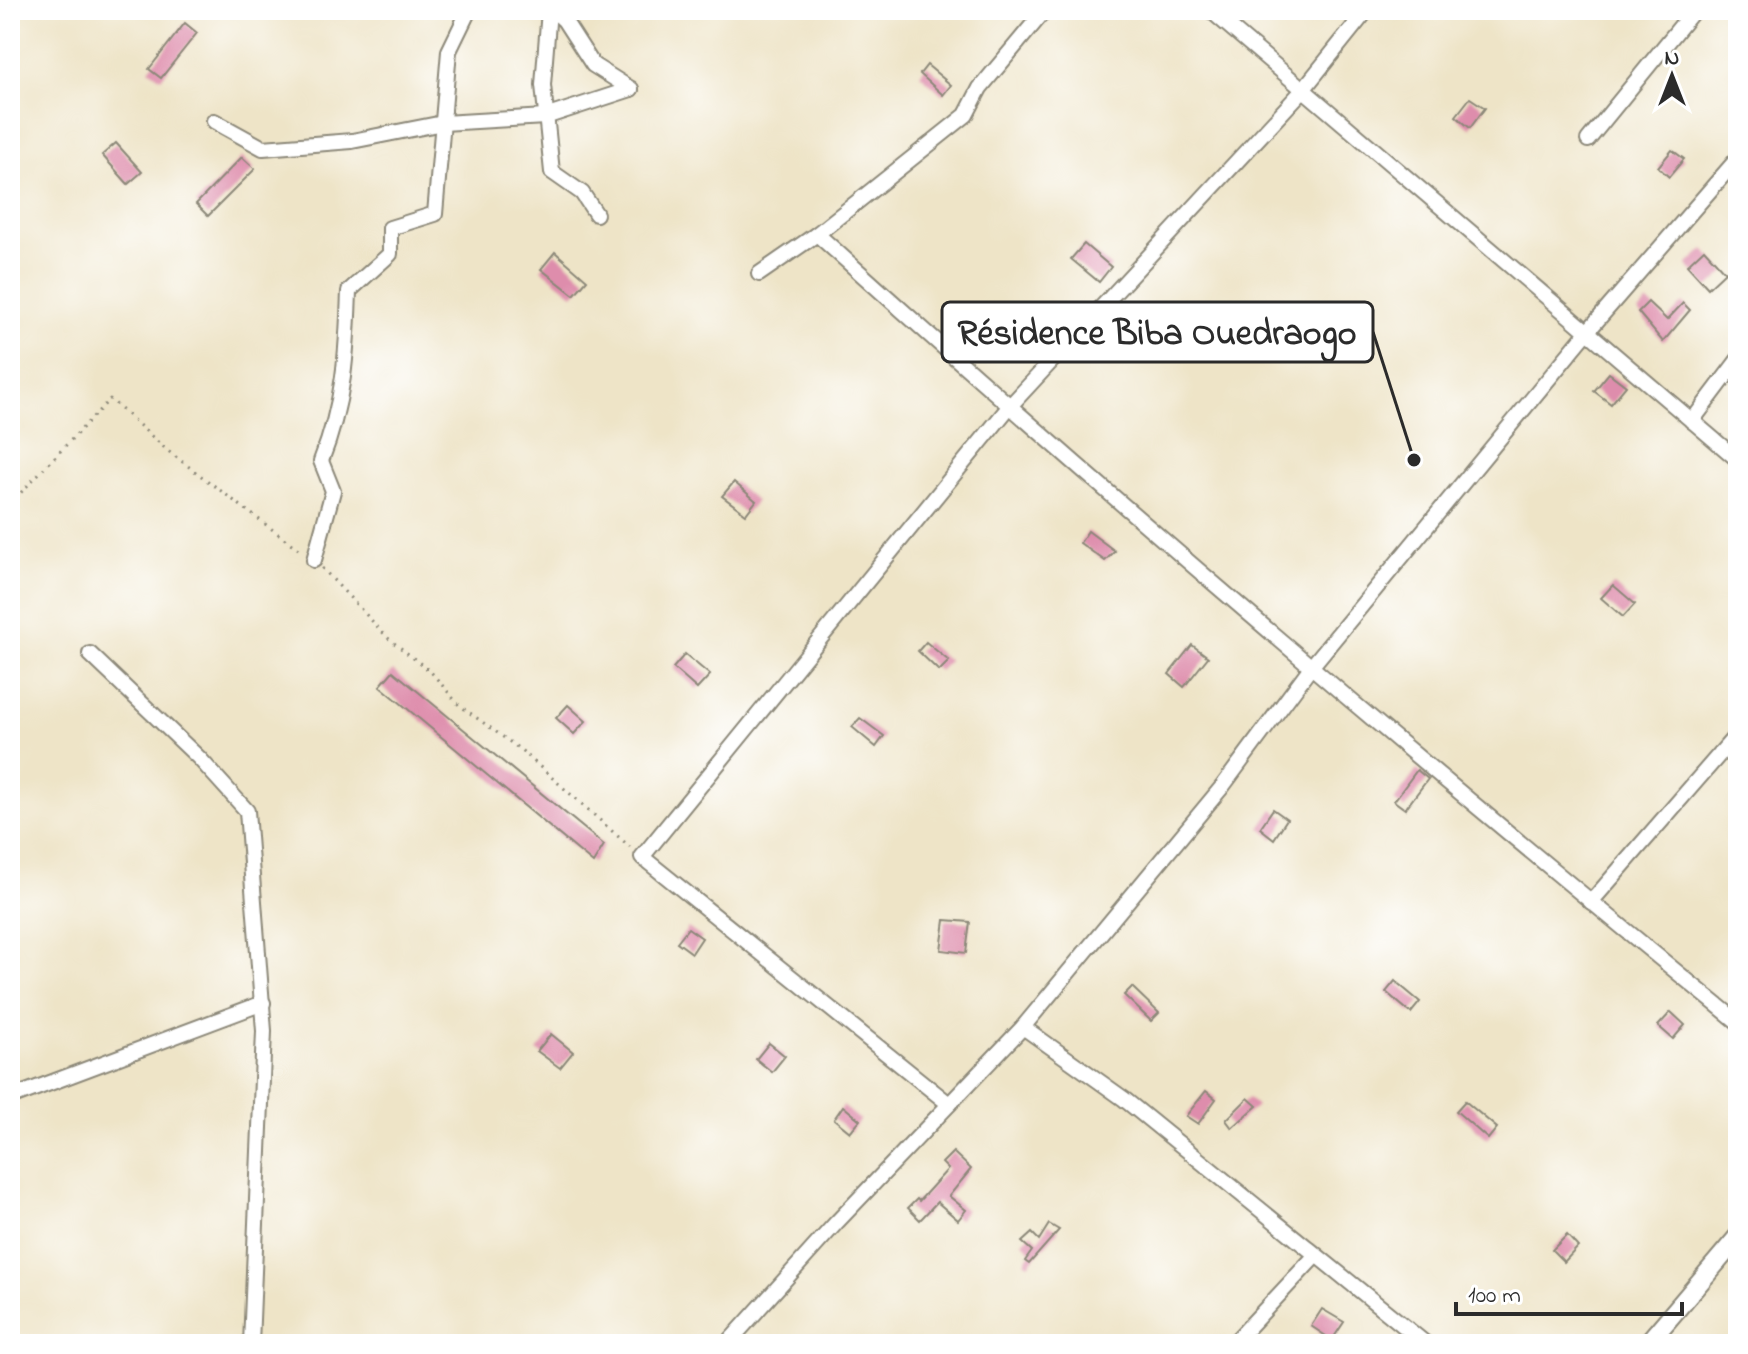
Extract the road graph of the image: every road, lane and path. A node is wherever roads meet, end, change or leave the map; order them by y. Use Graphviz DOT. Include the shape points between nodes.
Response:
graph roads {
  1 [pos="469,10"];
  2 [pos="551,10"];
  3 [pos="1045,10"];
  4 [pos="1210,10"];
  5 [pos="1367,10"];
  6 [pos="1694,10"];
  7 [pos="1302,91"];
  8 [pos="545,117"];
  9 [pos="214,121"];
  10 [pos="443,123"];
  11 [pos="1588,140"];
  12 [pos="1738,158"];
  13 [pos="596,214"];
  14 [pos="817,234"];
  15 [pos="759,274"];
  16 [pos="1588,331"];
  17 [pos="1738,360"];
  18 [pos="1009,407"];
  19 [pos="1692,421"];
  20 [pos="1738,460"];
  21 [pos="10,504"];
  22 [pos="314,560"];
  23 [pos="90,654"];
  24 [pos="1311,667"];
  25 [pos="1738,733"];
  26 [pos="642,857"];
  27 [pos="1591,902"];
  28 [pos="263,1003"];
  29 [pos="1738,1022"];
  30 [pos="1023,1027"];
  31 [pos="10,1098"];
  32 [pos="949,1104"];
  33 [pos="1738,1237"];
  34 [pos="1316,1255"];
  35 [pos="251,1344"];
  36 [pos="727,1344"];
  37 [pos="1233,1344"];
  38 [pos="1426,1344"];
  39 [pos="1647,1344"];
  1 -- 10 [label="street" via="449,51"];
  2 -- 8 [label="street"];
  2 -- 8 [label="street" via="564,20 593,65 631,89"];
  3 -- 14 [label="street" via="980,88 966,115"];
  4 -- 7 [label="street"];
  5 -- 7 [label="street"];
  6 -- 11 [label="street"];
  7 -- 16 [label="street"];
  7 -- 18 [label="street"];
  8 -- 10 [label="street"];
  8 -- 13 [label="street" via="552,172 582,193"];
  9 -- 10 [label="street" via="263,148 352,141"];
  10 -- 22 [label="street" via="435,214 390,228 390,254 349,291 337,420 321,461 333,491"];
  12 -- 16 [label="street"];
  14 -- 15 [label="street"];
  14 -- 18 [label="street"];
  16 -- 19 [label="street"];
  16 -- 24 [label="street"];
  17 -- 19 [label="street"];
  18 -- 24 [label="street"];
  18 -- 26 [label="street"];
  19 -- 20 [label="street"];
  21 -- 22 [label="path" via="110,399 168,451"];
  22 -- 26 [label="path" via="459,705 521,750"];
  23 -- 28 [label="street" via="247,811"];
  24 -- 27 [label="street"];
  24 -- 30 [label="street" via="1222,787"];
  25 -- 27 [label="street"];
  26 -- 32 [label="street"];
  27 -- 29 [label="street"];
  28 -- 31 [label="street"];
  28 -- 35 [label="street"];
  30 -- 32 [label="street"];
  30 -- 34 [label="street" via="1124,1099"];
  32 -- 36 [label="street"];
  33 -- 39 [label="main road"];
  34 -- 37 [label="street"];
  34 -- 38 [label="street"];
}
